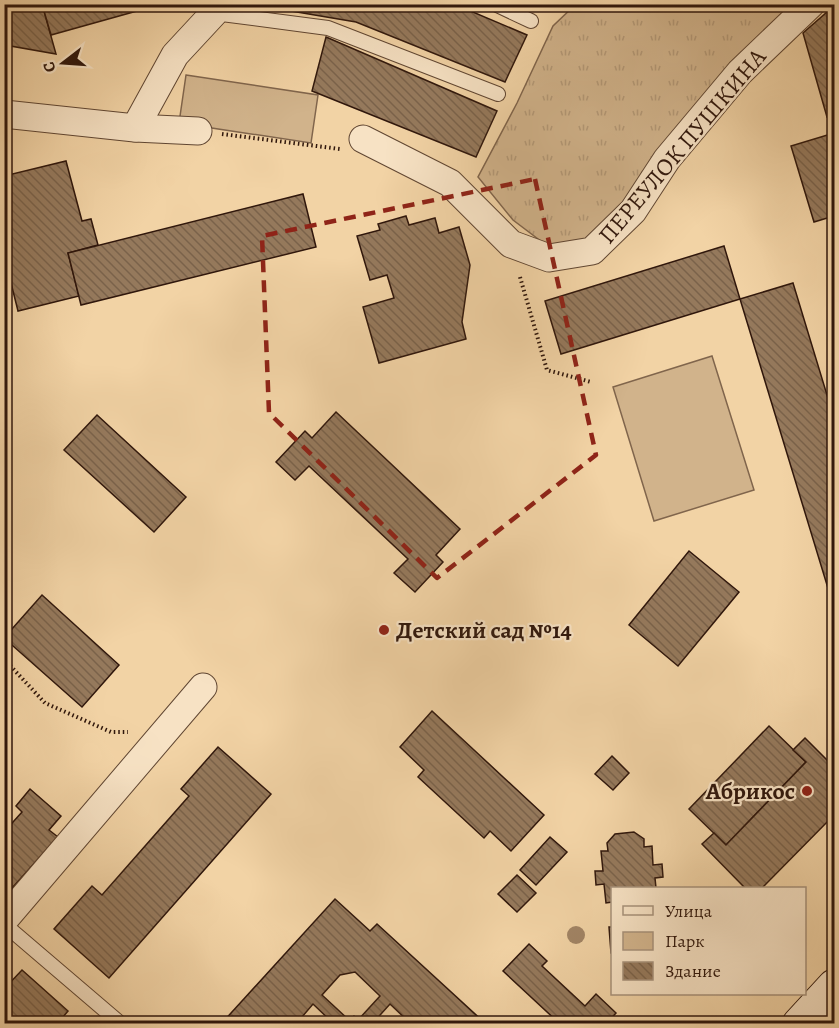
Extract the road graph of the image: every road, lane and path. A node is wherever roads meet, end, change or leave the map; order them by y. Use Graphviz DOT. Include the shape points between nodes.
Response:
graph roads {
  1 [pos="495,4"];
  2 [pos="811,4"];
  3 [pos="217,9"];
  4 [pos="531,21"];
  5 [pos="498,94"];
  6 [pos="4,114"];
  7 [pos="135,128"];
  8 [pos="198,131"];
  9 [pos="363,139"];
  10 [pos="511,244"];
  11 [pos="591,382"];
  12 [pos="4,659"];
  13 [pos="203,687"];
  14 [pos="834,702"];
  15 [pos="828,704"];
  16 [pos="164,733"];
  17 [pos="4,922"];
  18 [pos="834,986"];
  19 [pos="121,1023"];
  20 [pos="799,1023"];
  1 -- 4 [label="lane"];
  2 -- 10 [label="street, ПЕРЕУЛОК ПУШКИНА" via="740,72 667,159 633,211 592,251 549,258"];
  3 -- 5 [label="lane" via="328,28"];
  3 -- 7 [label="street" via="175,55"];
  6 -- 7 [label="street"];
  7 -- 8 [label="street"];
  8 -- 9 [label="path" via="337,150"];
  9 -- 10 [label="street, ПЕРЕУЛОК ПУШКИНА" via="450,183"];
  10 -- 11 [label="path" via="547,370"];
  12 -- 16 [label="path" via="45,703 111,732"];
  13 -- 16 [label="street"];
  14 -- 15 [label="path"];
  16 -- 17 [label="street"];
  17 -- 19 [label="lane"];
  18 -- 20 [label="main road"];
}
